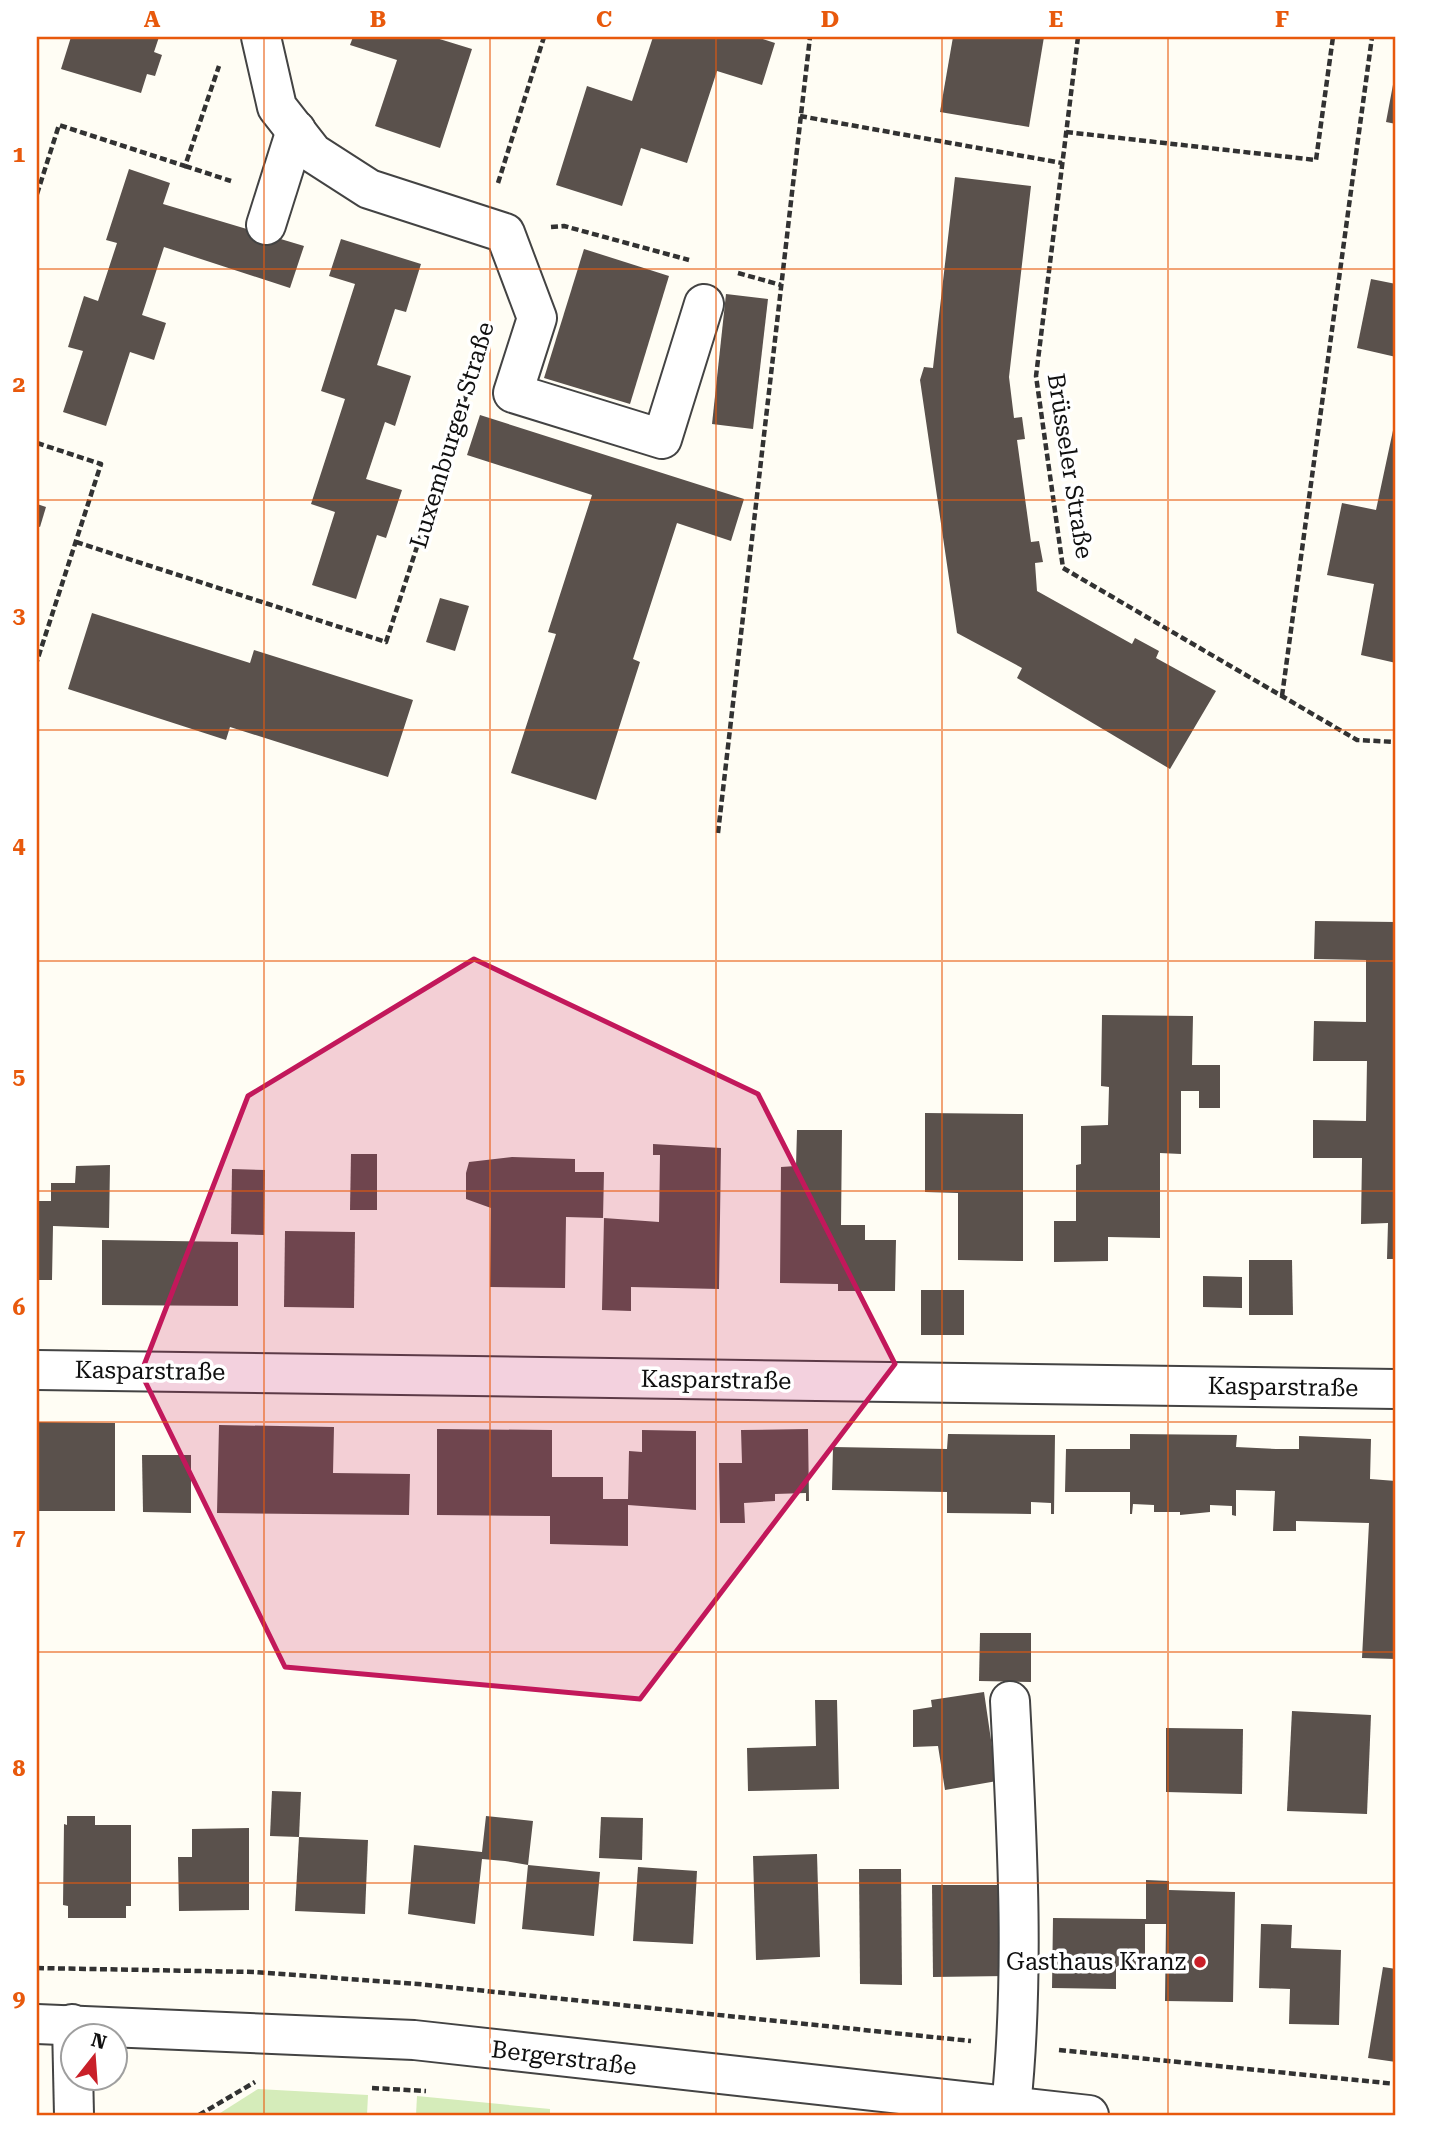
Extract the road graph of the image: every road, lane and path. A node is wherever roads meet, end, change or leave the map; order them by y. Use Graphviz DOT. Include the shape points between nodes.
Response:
graph roads {
  1 [pos="544,37"];
  2 [pos="810,37"];
  3 [pos="1078,37"];
  4 [pos="1333,37"];
  5 [pos="1372,37"];
  6 [pos="262,39"];
  7 [pos="800,116"];
  8 [pos="296,130"];
  9 [pos="1066,132"];
  10 [pos="1062,163"];
  11 [pos="37,194"];
  12 [pos="266,225"];
  13 [pos="494,230"];
  14 [pos="691,261"];
  15 [pos="730,271"];
  16 [pos="780,285"];
  17 [pos="704,304"];
  18 [pos="471,383"];
  19 [pos="37,443"];
  20 [pos="76,542"];
  21 [pos="37,661"];
  22 [pos="1282,696"];
  23 [pos="1396,742"];
  24 [pos="718,833"];
  25 [pos="37,1370"];
  26 [pos="1396,1389"];
  27 [pos="1010,1701"];
  28 [pos="37,1968"];
  29 [pos="55,2024"];
  30 [pos="1017,2046"];
  31 [pos="268,2082"];
  32 [pos="1396,2084"];
  33 [pos="370,2088"];
  34 [pos="437,2092"];
  35 [pos="1011,2107"];
  36 [pos="74,2115"];
  37 [pos="199,2115"];
  38 [pos="1089,2115"];
  1 -- 13 [label="path"];
  2 -- 7 [label="path"];
  3 -- 9 [label="path, Brüsseler Straße"];
  4 -- 9 [label="path" via="1316,160"];
  5 -- 22 [label="path"];
  6 -- 8 [label="street" via="277,107"];
  6 -- 11 [label="path" via="223,51 186,166 59,125"];
  7 -- 10 [label="path"];
  7 -- 16 [label="path"];
  8 -- 12 [label="street"];
  8 -- 13 [label="street" via="313,153 369,189"];
  9 -- 10 [label="path, Brüsseler Straße"];
  10 -- 22 [label="path, Brüsseler Straße" via="1036,376 1063,568"];
  13 -- 14 [label="path" via="564,226"];
  13 -- 17 [label="street" via="537,318 513,393 662,439"];
  15 -- 16 [label="path"];
  16 -- 24 [label="path"];
  18 -- 20 [label="path, Luxemburger Straße" via="386,642"];
  19 -- 20 [label="path" via="101,464"];
  20 -- 21 [label="path"];
  22 -- 23 [label="path, Brüsseler Straße" via="1357,740"];
  25 -- 26 [label="street, Kasparstraße"];
  27 -- 30 [label="street" via="1018,1850"];
  28 -- 30 [label="path" via="254,1972 418,1984"];
  29 -- 35 [label="street, Bergerstraße" via="414,2040"];
  29 -- 36 [label="street"];
  30 -- 32 [label="path"];
  30 -- 35 [label="street"];
  31 -- 37 [label="path" via="255,2081"];
  33 -- 34 [label="path"];
  35 -- 38 [label="street, Bergerstraße"];
}
